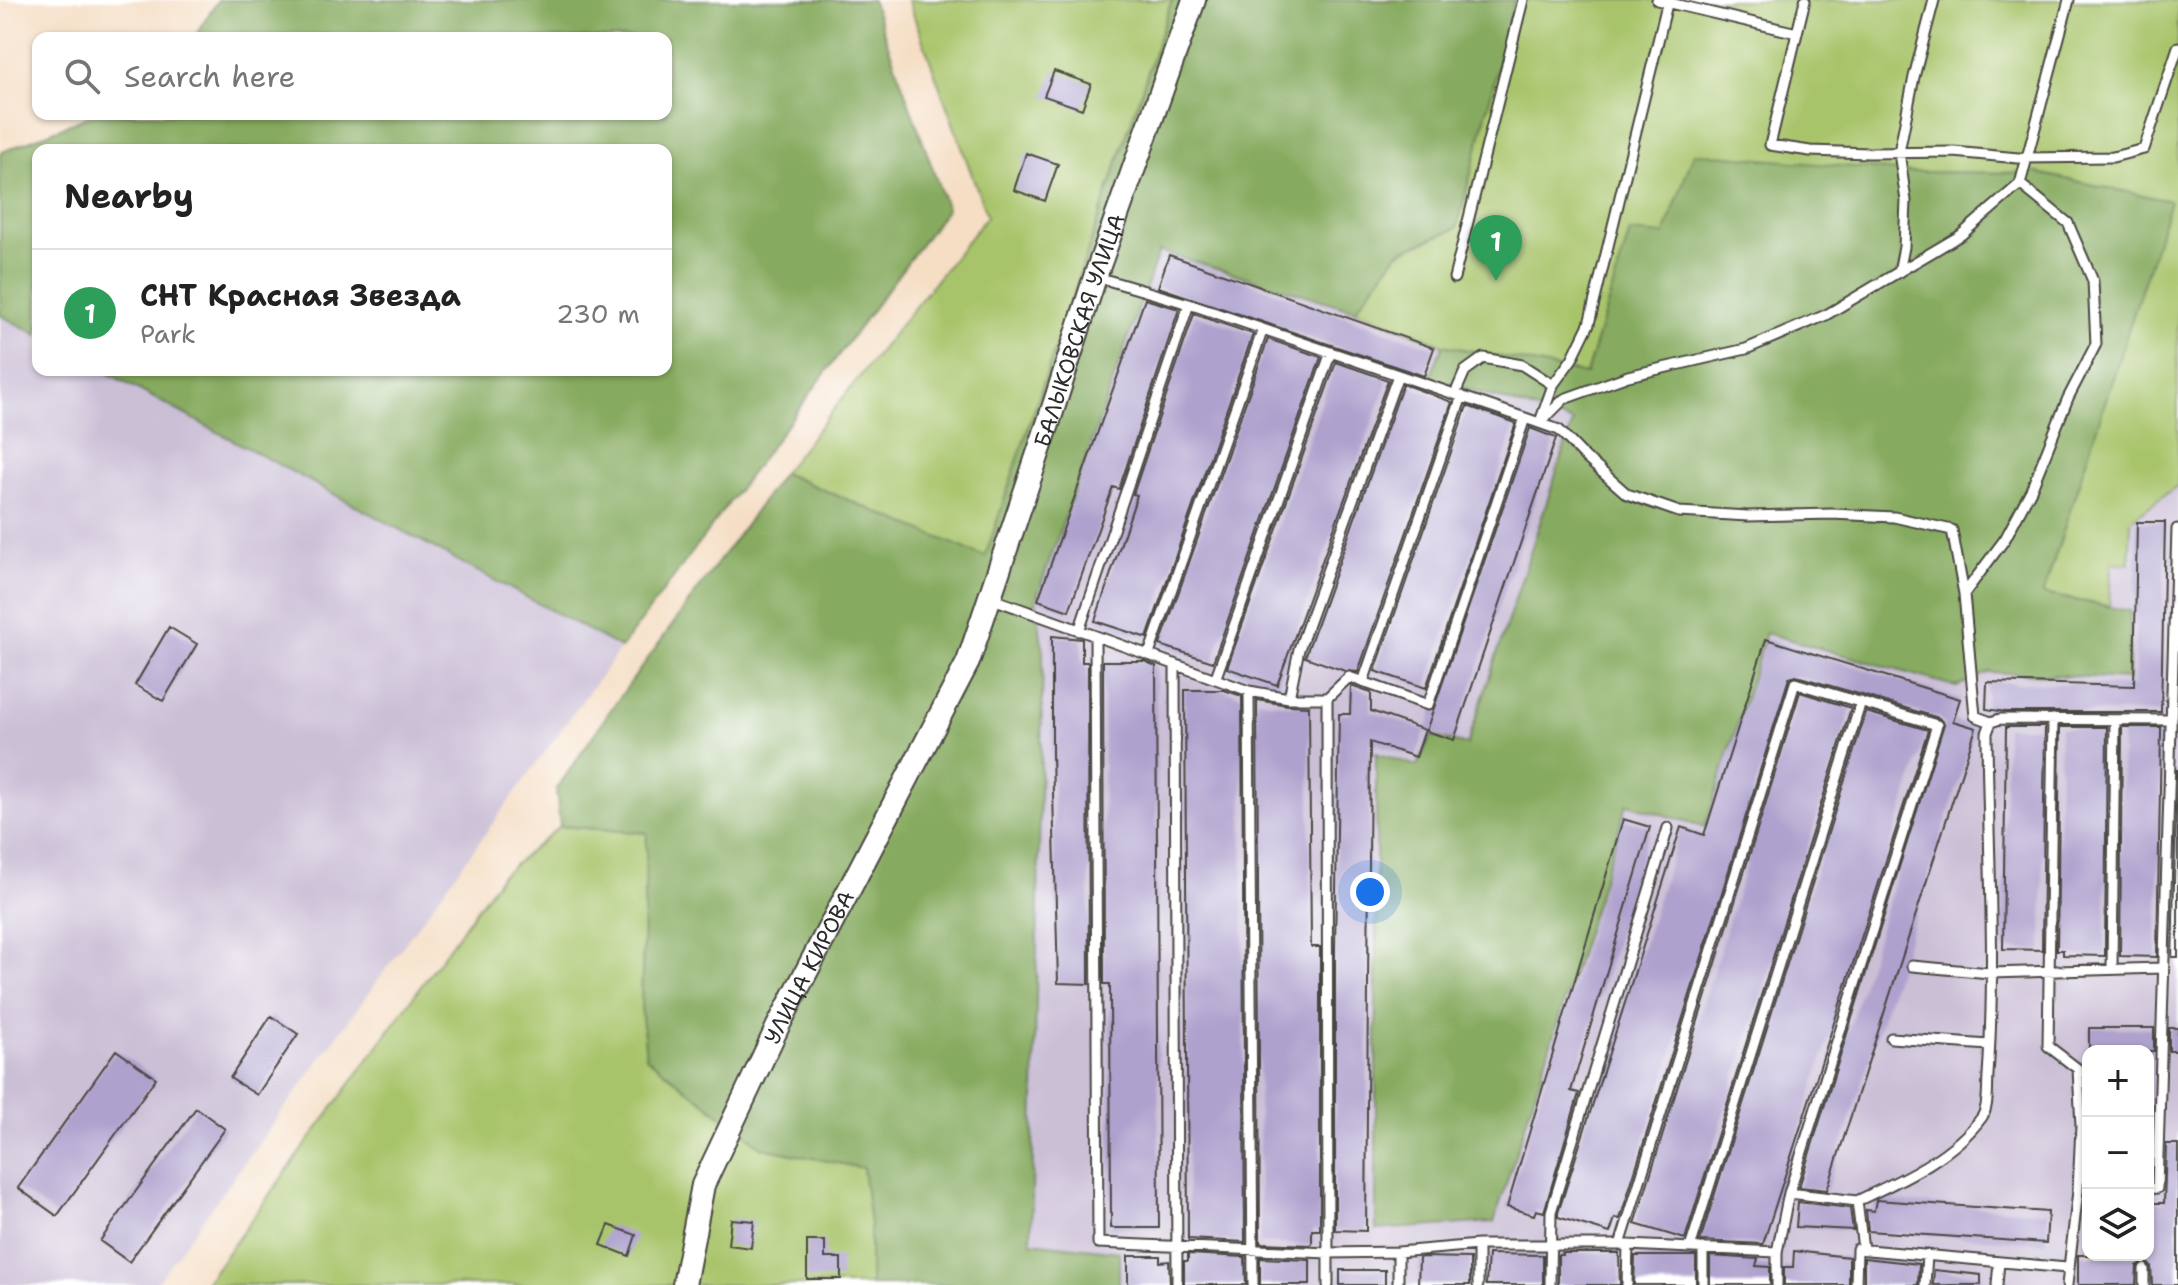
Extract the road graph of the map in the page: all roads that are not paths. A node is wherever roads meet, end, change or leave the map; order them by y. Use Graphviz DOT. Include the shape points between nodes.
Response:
graph roads {
  1 [pos="1523,0"];
  2 [pos="1805,0"];
  3 [pos="1934,0"];
  4 [pos="2069,0"];
  5 [pos="1191,1"];
  6 [pos="1664,1"];
  7 [pos="1797,33"];
  8 [pos="2178,47"];
  9 [pos="1899,152"];
  10 [pos="2027,158"];
  11 [pos="2020,184"];
  12 [pos="1899,272"];
  13 [pos="1095,277"];
  14 [pos="1454,278"];
  15 [pos="1189,304"];
  16 [pos="1263,329"];
  17 [pos="1331,352"];
  18 [pos="1398,375"];
  19 [pos="1553,385"];
  20 [pos="1458,395"];
  21 [pos="1525,418"];
  22 [pos="1540,423"];
  23 [pos="2177,529"];
  24 [pos="1964,594"];
  25 [pos="989,598"];
  26 [pos="1079,631"];
  27 [pos="1095,636"];
  28 [pos="1149,654"];
  29 [pos="968,662"];
  30 [pos="1175,664"];
  31 [pos="1216,677"];
  32 [pos="1363,682"];
  33 [pos="1249,691"];
  34 [pos="1289,698"];
  35 [pos="1327,698"];
  36 [pos="1861,702"];
  37 [pos="2053,719"];
  38 [pos="2115,720"];
  39 [pos="2172,720"];
  40 [pos="1991,722"];
  41 [pos="1668,828"];
  42 [pos="1912,966"];
  43 [pos="2112,968"];
  44 [pos="2162,968"];
  45 [pos="2049,972"];
  46 [pos="1990,973"];
  47 [pos="1891,1038"];
  48 [pos="1989,1045"];
  49 [pos="2154,1188"];
  50 [pos="2083,1189"];
  51 [pos="1789,1193"];
  52 [pos="2082,1195"];
  53 [pos="1857,1201"];
  54 [pos="1550,1244"];
  55 [pos="1177,1245"];
  56 [pos="1478,1245"];
  57 [pos="1624,1245"];
  58 [pos="1690,1248"];
  59 [pos="1703,1248"];
  60 [pos="1254,1249"];
  61 [pos="1863,1249"];
  62 [pos="1398,1252"];
  63 [pos="1777,1252"];
  64 [pos="1328,1253"];
  65 [pos="1927,1255"];
  66 [pos="1999,1262"];
  67 [pos="2067,1268"];
  68 [pos="2144,1269"];
  69 [pos="684,1285"];
  70 [pos="1177,1285"];
  71 [pos="1253,1285"];
  72 [pos="1328,1285"];
  73 [pos="1398,1285"];
  74 [pos="1478,1285"];
  75 [pos="1550,1285"];
  76 [pos="1627,1285"];
  77 [pos="1703,1285"];
  78 [pos="1777,1285"];
  79 [pos="1856,1285"];
  80 [pos="1925,1285"];
  81 [pos="1997,1285"];
  82 [pos="2067,1285"];
  83 [pos="2144,1285"];
  1 -- 14 [label="lane"];
  2 -- 7 [label="lane"];
  3 -- 9 [label="lane"];
  4 -- 10 [label="lane"];
  5 -- 13 [label="street, БАЛЫКОВСКАЯ УЛИЦА"];
  6 -- 7 [label="lane"];
  6 -- 19 [label="lane" via="1589,324"];
  7 -- 9 [label="lane" via="1770,145"];
  8 -- 10 [label="lane" via="2144,149 2113,157"];
  9 -- 10 [label="lane"];
  9 -- 12 [label="lane" via="1906,201"];
  10 -- 11 [label="lane"];
  11 -- 12 [label="lane" via="1961,235"];
  11 -- 24 [label="lane" via="2068,223 2093,281 2096,344 2031,490 2005,539"];
  12 -- 22 [label="lane" via="1826,315 1746,349 1628,376 1564,399"];
  13 -- 15 [label="lane"];
  13 -- 25 [label="street, БАЛЫКОВСКАЯ УЛИЦА"];
  15 -- 16 [label="lane"];
  15 -- 26 [label="lane"];
  16 -- 17 [label="lane"];
  16 -- 28 [label="lane"];
  17 -- 18 [label="lane"];
  17 -- 31 [label="lane"];
  18 -- 20 [label="lane"];
  18 -- 34 [label="lane" via="1299,649"];
  19 -- 20 [label="lane" via="1522,365 1483,358 1465,371"];
  19 -- 22 [label="lane"];
  20 -- 21 [label="lane"];
  20 -- 32 [label="lane"];
  21 -- 22 [label="lane"];
  21 -- 32 [label="lane" via="1428,705"];
  22 -- 24 [label="lane" via="1559,430 1627,494 1679,512 1894,517 1952,530"];
  23 -- 39 [label="lane"];
  24 -- 40 [label="lane" via="1975,716"];
  25 -- 26 [label="lane"];
  25 -- 29 [label="street, БАЛЫКОВСКАЯ УЛИЦА"];
  26 -- 27 [label="lane"];
  27 -- 28 [label="lane"];
  27 -- 55 [label="lane" via="1098,1243"];
  28 -- 30 [label="lane"];
  29 -- 69 [label="street, УЛИЦА КИРОВА" via="778,1026 703,1185"];
  30 -- 31 [label="lane"];
  30 -- 55 [label="lane"];
  31 -- 33 [label="lane"];
  32 -- 35 [label="lane" via="1349,677"];
  33 -- 34 [label="lane"];
  33 -- 60 [label="lane"];
  34 -- 35 [label="lane"];
  35 -- 64 [label="lane"];
  36 -- 51 [label="lane" via="1937,725"];
  36 -- 57 [label="lane" via="1795,683"];
  36 -- 58 [label="lane"];
  37 -- 38 [label="lane"];
  37 -- 40 [label="lane"];
  37 -- 45 [label="lane"];
  38 -- 39 [label="lane"];
  38 -- 43 [label="lane"];
  39 -- 44 [label="lane"];
  40 -- 46 [label="lane"];
  41 -- 54 [label="lane" via="1551,1212"];
  42 -- 46 [label="lane"];
  43 -- 44 [label="lane"];
  43 -- 45 [label="lane"];
  44 -- 49 [label="lane"];
  45 -- 46 [label="lane"];
  45 -- 50 [label="lane" via="2048,1046 2078,1069"];
  46 -- 48 [label="lane"];
  47 -- 48 [label="lane"];
  48 -- 53 [label="lane" via="1985,1114 1953,1148"];
  51 -- 53 [label="lane"];
  51 -- 63 [label="lane"];
  52 -- 67 [label="lane"];
  53 -- 61 [label="lane"];
  54 -- 56 [label="lane"];
  54 -- 57 [label="lane"];
  54 -- 75 [label="lane"];
  55 -- 60 [label="lane"];
  55 -- 70 [label="lane"];
  56 -- 62 [label="lane"];
  56 -- 74 [label="lane"];
  57 -- 58 [label="lane"];
  57 -- 76 [label="lane"];
  58 -- 59 [label="lane"];
  59 -- 63 [label="lane"];
  59 -- 77 [label="lane"];
  60 -- 64 [label="lane"];
  60 -- 71 [label="lane"];
  61 -- 65 [label="lane"];
  61 -- 79 [label="lane" via="1857,1249"];
  62 -- 64 [label="lane"];
  62 -- 73 [label="lane"];
  63 -- 78 [label="lane"];
  64 -- 72 [label="lane"];
  65 -- 66 [label="lane"];
  65 -- 80 [label="lane"];
  66 -- 67 [label="lane"];
  66 -- 81 [label="lane"];
  67 -- 82 [label="lane"];
  68 -- 83 [label="lane"];
}
